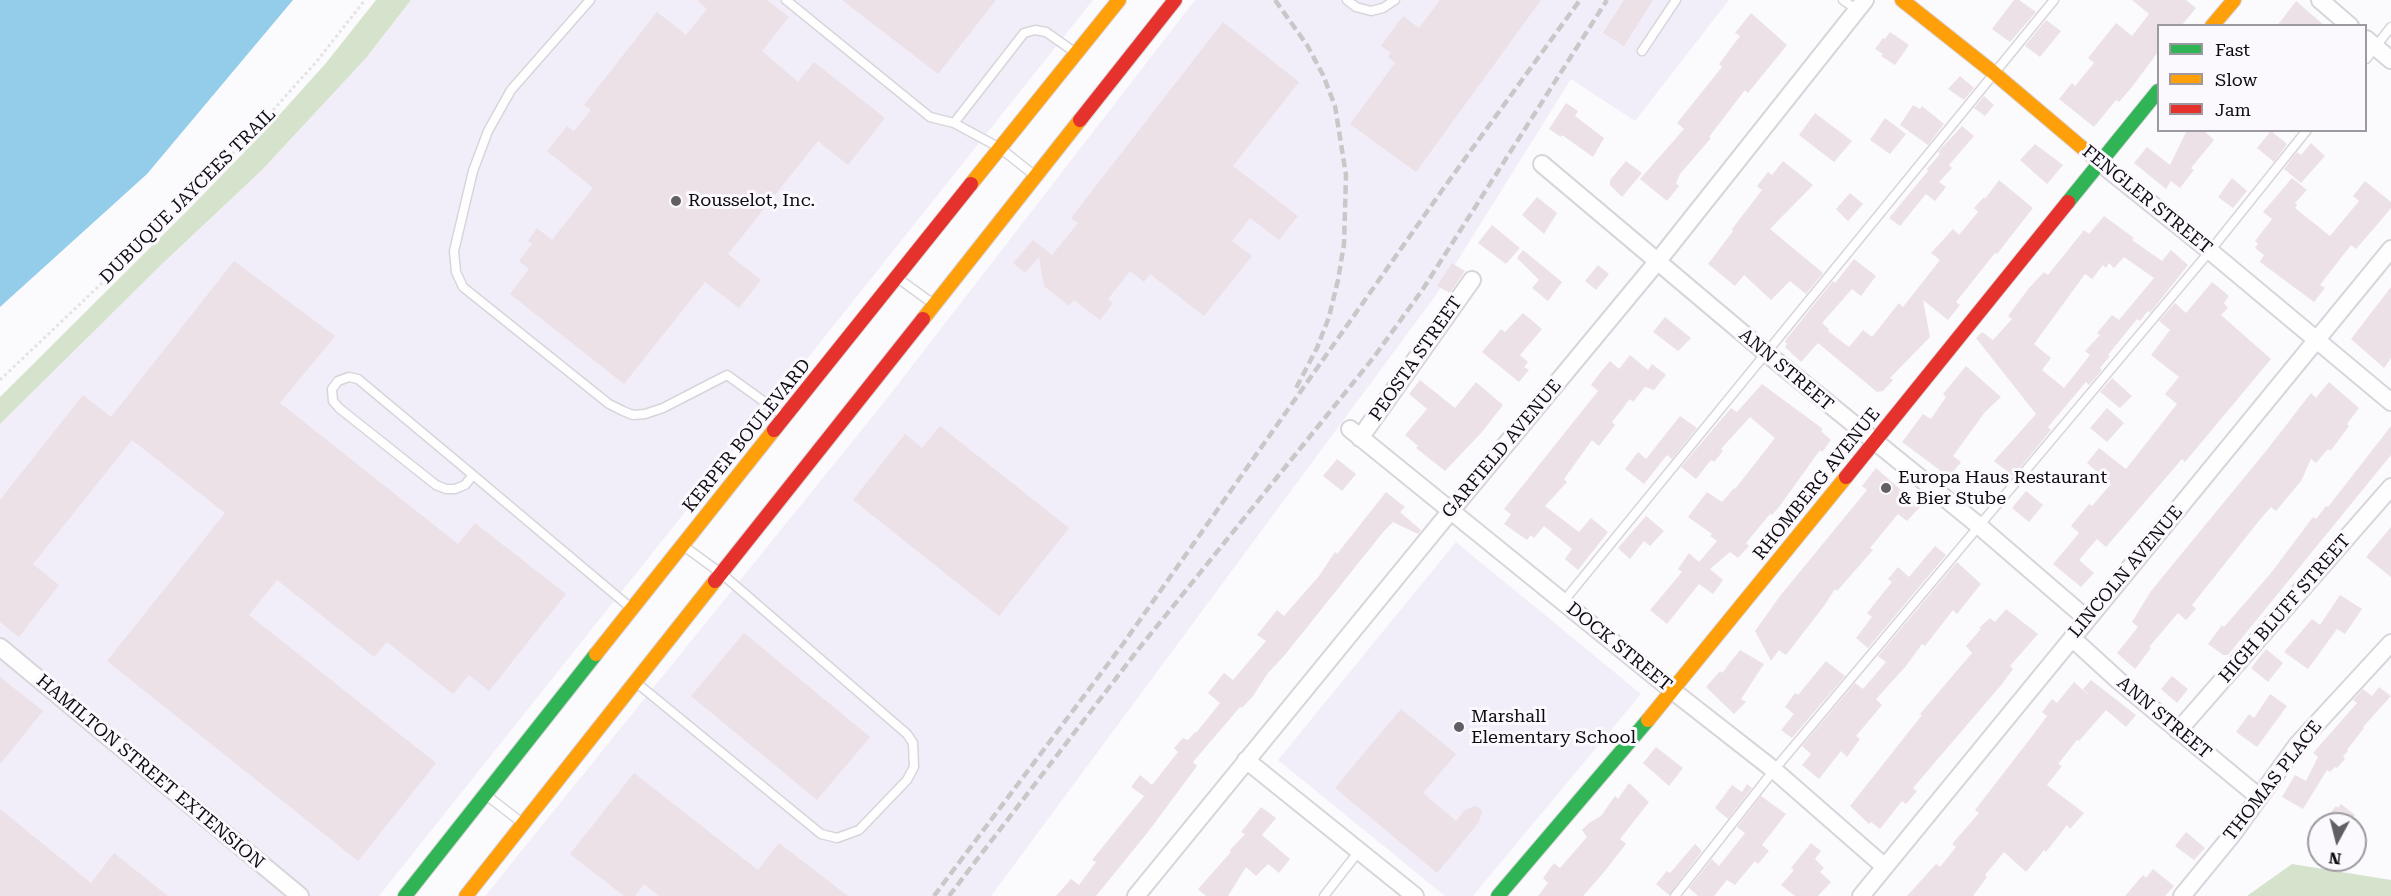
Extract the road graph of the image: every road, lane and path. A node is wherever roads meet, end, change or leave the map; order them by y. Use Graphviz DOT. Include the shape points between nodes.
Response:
graph roads {
  1 [pos="365,0"];
  2 [pos="590,0"];
  3 [pos="786,0"];
  4 [pos="1119,0"];
  5 [pos="1175,0"];
  6 [pos="1347,0"];
  7 [pos="1395,0"];
  8 [pos="1676,0"];
  9 [pos="1902,0"];
  10 [pos="2054,0"];
  11 [pos="2234,0"];
  12 [pos="2320,0"];
  13 [pos="1855,3"];
  14 [pos="2214,24"];
  15 [pos="2348,24"];
  16 [pos="2391,27"];
  17 [pos="2369,48"];
  18 [pos="1642,51"];
  19 [pos="1076,53"];
  20 [pos="2391,60"];
  21 [pos="1994,73"];
  22 [pos="2157,92"];
  23 [pos="954,123"];
  24 [pos="2305,132"];
  25 [pos="1000,148"];
  26 [pos="2099,162"];
  27 [pos="1542,164"];
  28 [pos="1036,177"];
  29 [pos="2391,249"];
  30 [pos="2210,251"];
  31 [pos="1657,262"];
  32 [pos="896,278"];
  33 [pos="1472,280"];
  34 [pos="935,305"];
  35 [pos="2318,340"];
  36 [pos="1765,352"];
  37 [pos="0,381"];
  38 [pos="2391,402"];
  39 [pos="786,417"];
  40 [pos="1355,434"];
  41 [pos="1874,443"];
  42 [pos="473,475"];
  43 [pos="2391,487"];
  44 [pos="1451,510"];
  45 [pos="1978,525"];
  46 [pos="682,545"];
  47 [pos="722,574"];
  48 [pos="1563,602"];
  49 [pos="632,609"];
  50 [pos="2087,620"];
  51 [pos="2072,638"];
  52 [pos="2391,643"];
  53 [pos="0,647"];
  54 [pos="636,682"];
  55 [pos="1673,691"];
  56 [pos="2178,731"];
  57 [pos="1246,760"];
  58 [pos="1774,770"];
  59 [pos="485,795"];
  60 [pos="2259,797"];
  61 [pos="524,824"];
  62 [pos="1359,851"];
  63 [pos="1885,867"];
  64 [pos="300,896"];
  65 [pos="405,896"];
  66 [pos="466,896"];
  67 [pos="1136,896"];
  68 [pos="1324,896"];
  69 [pos="1415,896"];
  70 [pos="1498,896"];
  71 [pos="1675,896"];
  72 [pos="1862,896"];
  73 [pos="2181,896"];
  1 -- 37 [label="path, DUBUQUE JAYCEES TRAIL" via="251,135"];
  2 -- 39 [label="lane" via="511,90 488,131 473,171 454,251 456,272 463,288 600,397 633,415 663,408 727,375"];
  3 -- 23 [label="lane" via="930,117"];
  4 -- 19 [label="street, KERPER BOULEVARD"];
  5 -- 28 [label="street"];
  6 -- 7 [label="lane" via="1371,11"];
  8 -- 18 [label="lane"];
  9 -- 21 [label="street, FENGLER STREET"];
  10 -- 21 [label="lane"];
  11 -- 14 [label="street"];
  12 -- 15 [label="street"];
  13 -- 31 [label="street, GARFIELD AVENUE"];
  16 -- 17 [label="lane"];
  17 -- 20 [label="street"];
  19 -- 23 [label="lane" via="1046,32 1024,33"];
  19 -- 25 [label="street, KERPER BOULEVARD"];
  21 -- 26 [label="street, FENGLER STREET"];
  21 -- 36 [label="lane"];
  22 -- 26 [label="street, RHOMBERG AVENUE"];
  23 -- 25 [label="lane"];
  24 -- 30 [label="lane"];
  25 -- 28 [label="lane"];
  25 -- 32 [label="street, KERPER BOULEVARD"];
  26 -- 30 [label="street, FENGLER STREET"];
  26 -- 41 [label="street, RHOMBERG AVENUE"];
  27 -- 31 [label="street, ANN STREET"];
  28 -- 34 [label="street"];
  29 -- 35 [label="street, LINCOLN AVENUE"];
  30 -- 35 [label="street, FENGLER STREET"];
  30 -- 45 [label="lane"];
  31 -- 36 [label="street, ANN STREET"];
  31 -- 44 [label="street, GARFIELD AVENUE"];
  32 -- 34 [label="lane"];
  32 -- 39 [label="street, KERPER BOULEVARD"];
  33 -- 40 [label="street, PEOSTA STREET"];
  34 -- 47 [label="street"];
  35 -- 38 [label="street, FENGLER STREET"];
  35 -- 50 [label="street, LINCOLN AVENUE"];
  36 -- 41 [label="street, ANN STREET"];
  36 -- 48 [label="lane"];
  39 -- 46 [label="street, KERPER BOULEVARD"];
  40 -- 44 [label="street, DOCK STREET"];
  41 -- 45 [label="street, ANN STREET"];
  41 -- 55 [label="street, RHOMBERG AVENUE"];
  42 -- 42 [label="lane" via="455,489 436,485 339,408 332,389 338,381 358,379"];
  42 -- 49 [label="lane"];
  43 -- 56 [label="street, HIGH BLUFF STREET"];
  44 -- 48 [label="street, DOCK STREET"];
  44 -- 57 [label="street, GARFIELD AVENUE"];
  45 -- 50 [label="street, ANN STREET"];
  45 -- 58 [label="lane"];
  46 -- 47 [label="lane"];
  46 -- 49 [label="street, KERPER BOULEVARD"];
  47 -- 54 [label="street"];
  47 -- 54 [label="lane" via="907,734 915,753 908,780 859,830 837,838 821,834"];
  48 -- 55 [label="street, DOCK STREET"];
  49 -- 59 [label="street, KERPER BOULEVARD"];
  50 -- 51 [label="street, LINCOLN AVENUE"];
  51 -- 56 [label="street, ANN STREET"];
  51 -- 63 [label="street, LINCOLN AVENUE"];
  52 -- 60 [label="street, THOMAS PLACE" via="2296,745"];
  53 -- 64 [label="street, HAMILTON STREET EXTENSION"];
  54 -- 61 [label="street"];
  55 -- 58 [label="street, DOCK STREET"];
  55 -- 70 [label="street, RHOMBERG AVENUE"];
  56 -- 60 [label="street, ANN STREET"];
  57 -- 62 [label="street"];
  57 -- 67 [label="street, GARFIELD AVENUE"];
  58 -- 63 [label="street, DOCK STREET"];
  58 -- 71 [label="lane"];
  59 -- 61 [label="lane"];
  59 -- 65 [label="street, KERPER BOULEVARD"];
  60 -- 73 [label="street, THOMAS PLACE"];
  61 -- 66 [label="street"];
  62 -- 68 [label="lane"];
  62 -- 69 [label="street"];
  63 -- 72 [label="street, LINCOLN AVENUE"];
}
